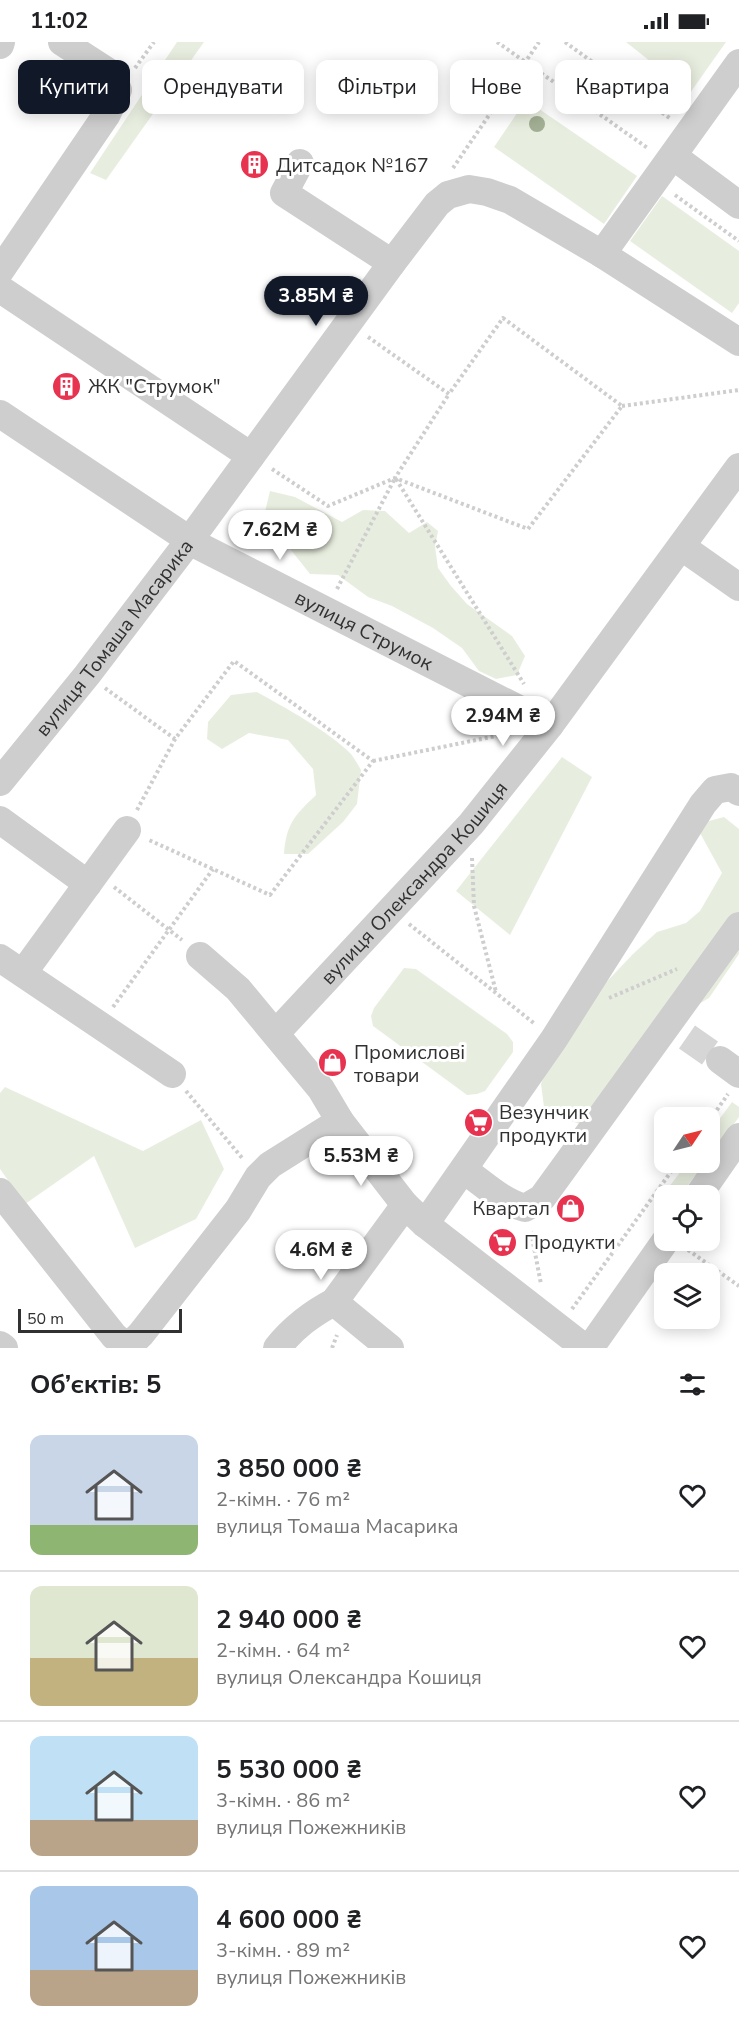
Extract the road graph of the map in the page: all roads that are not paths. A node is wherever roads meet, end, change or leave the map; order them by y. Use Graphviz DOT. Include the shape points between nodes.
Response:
graph roads {
  1 [pos="62,42"];
  2 [pos="739,63"];
  3 [pos="300,163"];
  4 [pos="665,166"];
  5 [pos="739,205"];
  6 [pos="602,254"];
  7 [pos="392,263"];
  8 [pos="0,271"];
  9 [pos="0,289"];
  10 [pos="739,342"];
  11 [pos="0,414"];
  12 [pos="251,456"];
  13 [pos="739,467"];
  14 [pos="189,541"];
  15 [pos="682,547"];
  16 [pos="739,587"];
  17 [pos="550,725"];
  18 [pos="0,782"];
  19 [pos="739,792"];
  20 [pos="0,820"];
  21 [pos="127,830"];
  22 [pos="91,879"];
  23 [pos="739,927"];
  24 [pos="200,956"];
  25 [pos="12,965"];
  26 [pos="276,1033"];
  27 [pos="172,1074"];
  28 [pos="340,1121"];
  29 [pos="739,1137"];
  30 [pos="464,1170"];
  31 [pos="706,1185"];
  32 [pos="0,1192"];
  33 [pos="405,1205"];
  34 [pos="425,1224"];
  35 [pos="669,1251"];
  36 [pos="334,1302"];
  37 [pos="0,1345"];
  38 [pos="134,1346"];
  39 [pos="4,1348"];
  40 [pos="277,1348"];
  41 [pos="390,1348"];
  42 [pos="587,1348"];
  1 -- 8 [label="street" via="110,73 118,90 107,114"];
  2 -- 4 [label="street"];
  3 -- 7 [label="street" via="284,192"];
  4 -- 5 [label="street"];
  4 -- 6 [label="street"];
  6 -- 7 [label="street, вулиця Томаша Масарика" via="510,200 469,189 448,195 437,204"];
  6 -- 10 [label="street, вулиця Томаша Масарика"];
  7 -- 12 [label="street, вулиця Томаша Масарика"];
  9 -- 12 [label="street"];
  11 -- 14 [label="street, вулиця Струмок"];
  12 -- 14 [label="street, вулиця Томаша Масарика"];
  13 -- 15 [label="street, вулиця Олександра Кошиця"];
  14 -- 17 [label="street, вулиця Струмок"];
  14 -- 18 [label="street, вулиця Томаша Масарика"];
  15 -- 16 [label="street"];
  15 -- 17 [label="street, вулиця Олександра Кошиця"];
  17 -- 26 [label="street, вулиця Олександра Кошиця" via="471,824"];
  19 -- 30 [label="street" via="731,787 715,790 703,804 554,1039"];
  20 -- 22 [label="street"];
  21 -- 22 [label="street"];
  22 -- 25 [label="street"];
  23 -- 30 [label="street" via="678,1030 542,1198 525,1208 507,1202"];
  24 -- 26 [label="street" via="238,989"];
  25 -- 27 [label="street"];
  26 -- 28 [label="street" via="321,1089"];
  28 -- 33 [label="street"];
  28 -- 38 [label="street" via="258,1177 238,1210"];
  29 -- 31 [label="street"];
  30 -- 34 [label="street"];
  32 -- 38 [label="street" via="114,1336"];
  33 -- 34 [label="street"];
  33 -- 36 [label="street"];
  34 -- 42 [label="street"];
  35 -- 42 [label="street"];
  36 -- 40 [label="street" via="312,1314"];
  36 -- 41 [label="street"];
  37 -- 39 [label="street"];
}
